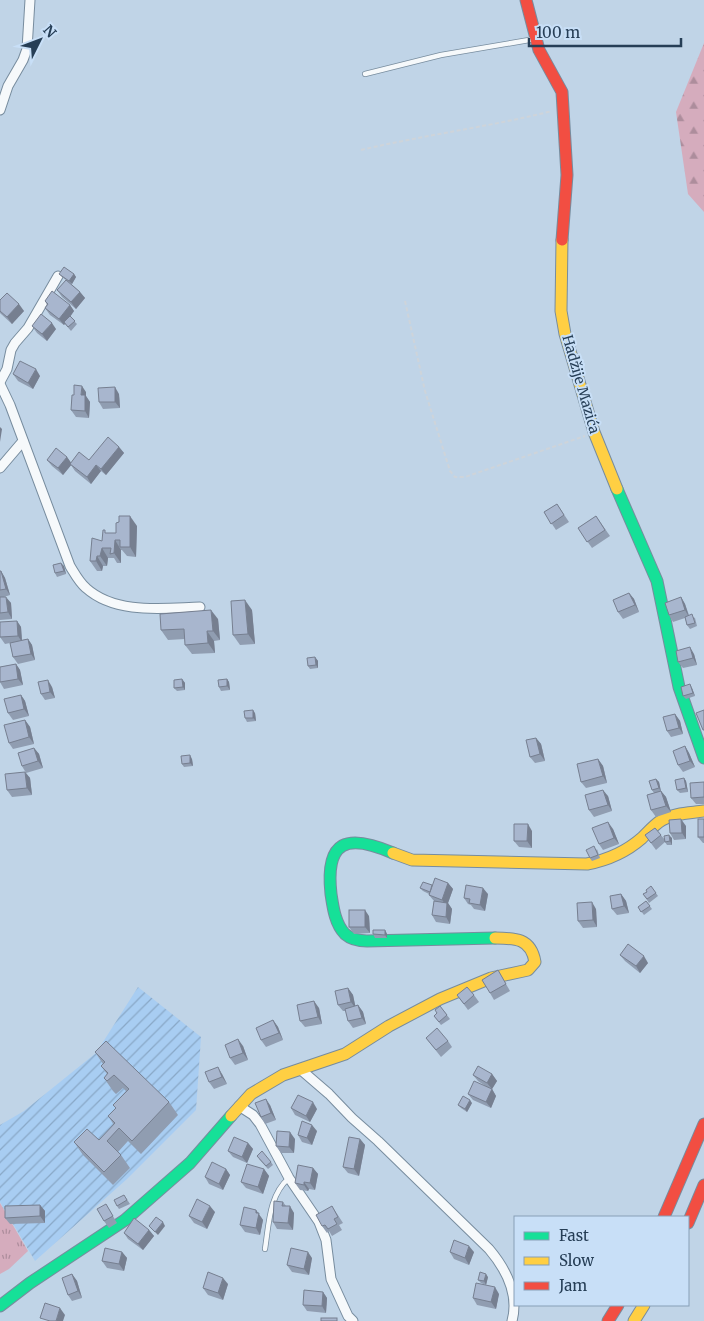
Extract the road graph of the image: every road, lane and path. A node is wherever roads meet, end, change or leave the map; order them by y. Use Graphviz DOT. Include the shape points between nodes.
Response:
graph roads {
  1 [pos="30,0"];
  2 [pos="526,0"];
  3 [pos="536,39"];
  4 [pos="365,74"];
  5 [pos="564,108"];
  6 [pos="0,110"];
  7 [pos="361,150"];
  8 [pos="58,276"];
  9 [pos="405,301"];
  10 [pos="0,383"];
  11 [pos="594,432"];
  12 [pos="23,441"];
  13 [pos="0,468"];
  14 [pos="200,606"];
  15 [pos="704,758"];
  16 [pos="704,811"];
  17 [pos="300,1069"];
  18 [pos="238,1106"];
  19 [pos="704,1124"];
  20 [pos="289,1178"];
  21 [pos="704,1184"];
  22 [pos="664,1216"];
  23 [pos="689,1221"];
  24 [pos="265,1249"];
  25 [pos="514,1302"];
  26 [pos="0,1306"];
  27 [pos="515,1306"];
  28 [pos="617,1306"];
  29 [pos="643,1306"];
  30 [pos="353,1321"];
  31 [pos="512,1321"];
  32 [pos="608,1321"];
  33 [pos="634,1321"];
  1 -- 6 [label="street" via="27,49"];
  2 -- 3 [label="main road, Hadžije Mazića"];
  3 -- 4 [label="lane" via="441,55"];
  3 -- 5 [label="main road, Hadžije Mazića" via="559,83"];
  5 -- 7 [label="path"];
  5 -- 11 [label="main road, Hadžije Mazića" via="567,175 561,311 572,361"];
  8 -- 10 [label="street" via="28,328 11,350"];
  9 -- 11 [label="path" via="425,391 450,471 455,477 465,477"];
  10 -- 12 [label="street"];
  11 -- 15 [label="main road, Hadžije Mazića" via="657,581 679,687"];
  12 -- 13 [label="street"];
  12 -- 14 [label="street" via="70,566 86,588 98,597 125,606"];
  16 -- 17 [label="main road" via="662,820 623,852 604,861 587,864 412,860 366,843 340,847 332,860 332,901 339,926 350,937 370,941 514,938 526,943 535,962 528,970 491,978 440,999 345,1054"];
  17 -- 18 [label="main road" via="264,1085"];
  17 -- 25 [label="street" via="489,1249 512,1287"];
  18 -- 20 [label="street" via="253,1115 260,1124"];
  18 -- 26 [label="main road" via="190,1163 124,1220"];
  19 -- 22 [label="main road"];
  20 -- 24 [label="lane" via="280,1185 272,1205"];
  20 -- 30 [label="street" via="319,1222 326,1240 331,1278"];
  21 -- 23 [label="main road"];
  27 -- 31 [label="street"];
  28 -- 32 [label="main road"];
  29 -- 33 [label="main road"];
}
